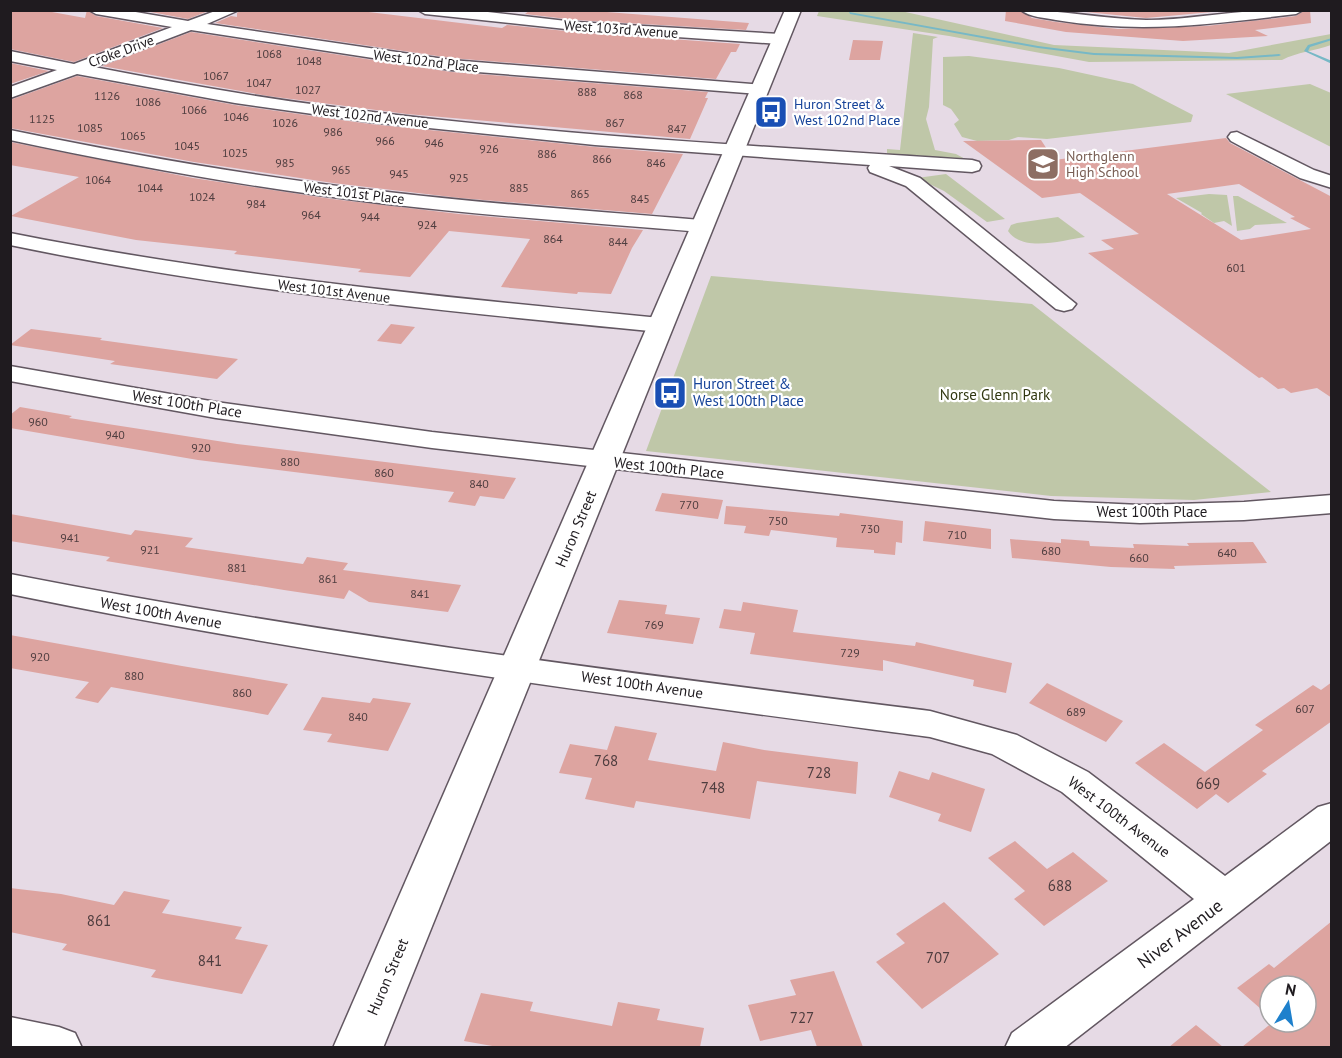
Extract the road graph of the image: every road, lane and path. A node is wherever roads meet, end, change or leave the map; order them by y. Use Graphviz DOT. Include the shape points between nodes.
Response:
graph roads {
  1 [pos="96,10"];
  2 [pos="232,10"];
  3 [pos="425,10"];
  4 [pos="793,10"];
  5 [pos="1028,10"];
  6 [pos="1296,10"];
  7 [pos="189,26"];
  8 [pos="780,39"];
  9 [pos="10,56"];
  10 [pos="75,69"];
  11 [pos="759,89"];
  12 [pos="10,93"];
  13 [pos="10,135"];
  14 [pos="1237,137"];
  15 [pos="733,150"];
  16 [pos="849,157"];
  17 [pos="972,166"];
  18 [pos="1332,182"];
  19 [pos="701,226"];
  20 [pos="10,239"];
  21 [pos="1064,304"];
  22 [pos="660,325"];
  23 [pos="10,373"];
  24 [pos="604,460"];
  25 [pos="1332,504"];
  26 [pos="10,584"];
  27 [pos="517,668"];
  28 [pos="1332,818"];
  29 [pos="1225,900"];
  30 [pos="10,1038"];
  31 [pos="59,1047"];
  32 [pos="358,1047"];
  33 [pos="1028,1047"];
  1 -- 7 [label="street, West 102nd Place"];
  2 -- 7 [label="street, Croke Drive"];
  3 -- 8 [label="street, West 103rd Avenue" via="574,26"];
  4 -- 8 [label="main road, Huron Street"];
  5 -- 6 [label="street" via="1096,22 1147,24"];
  7 -- 10 [label="street, Croke Drive"];
  7 -- 11 [label="street, West 102nd Place" via="453,65"];
  8 -- 11 [label="main road, Huron Street"];
  9 -- 10 [label="street, West 102nd Avenue"];
  10 -- 12 [label="street, Croke Drive"];
  10 -- 15 [label="street, West 102nd Avenue" via="222,96 370,117"];
  11 -- 15 [label="main road, Huron Street"];
  13 -- 19 [label="street, West 101st Place" via="185,169 336,191"];
  14 -- 18 [label="street" via="1307,174"];
  15 -- 16 [label="street, West 102nd Avenue"];
  15 -- 19 [label="main road, Huron Street"];
  16 -- 17 [label="street, West 102nd Avenue"];
  16 -- 21 [label="street" via="913,182"];
  19 -- 22 [label="main road, Huron Street"];
  20 -- 22 [label="street, West 101st Avenue" via="304,287"];
  22 -- 24 [label="main road, Huron Street"];
  23 -- 24 [label="street, West 100th Place" via="216,410"];
  24 -- 25 [label="street, West 100th Place" via="1054,510 1244,512"];
  24 -- 27 [label="main road, Huron Street"];
  26 -- 27 [label="street, West 100th Avenue" via="154,614"];
  27 -- 29 [label="street, West 100th Avenue" via="930,724 985,737 1075,782"];
  27 -- 32 [label="main road, Huron Street"];
  28 -- 29 [label="street, Niver Avenue"];
  29 -- 33 [label="street, Niver Avenue"];
  30 -- 31 [label="street"];
}
